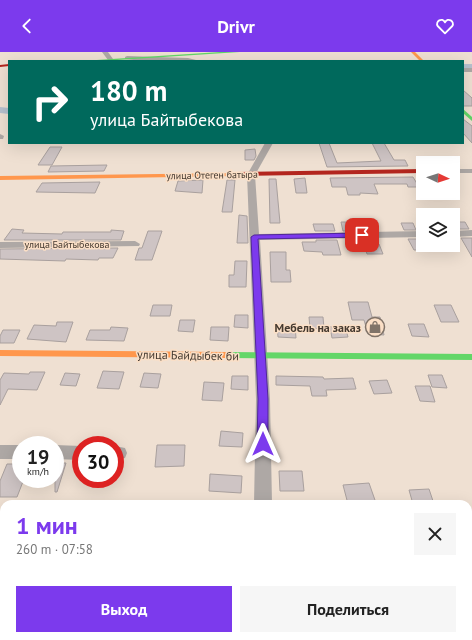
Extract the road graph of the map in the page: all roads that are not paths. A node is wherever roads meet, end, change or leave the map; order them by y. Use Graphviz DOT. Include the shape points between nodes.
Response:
graph roads {
  1 [pos="238,52"];
  2 [pos="413,52"];
  3 [pos="108,56"];
  4 [pos="127,58"];
  5 [pos="88,60"];
  6 [pos="142,60"];
  7 [pos="142,60"];
  8 [pos="192,60"];
  9 [pos="421,60"];
  10 [pos="464,111"];
  11 [pos="472,120"];
  12 [pos="268,144"];
  13 [pos="416,171"];
  14 [pos="460,171"];
  15 [pos="472,171"];
  16 [pos="251,175"];
  17 [pos="0,178"];
  18 [pos="472,233"];
  19 [pos="416,234"];
  20 [pos="460,234"];
  21 [pos="254,237"];
  22 [pos="135,244"];
  23 [pos="0,245"];
  24 [pos="0,353"];
  25 [pos="260,355"];
  26 [pos="472,357"];
  27 [pos="0,452"];
  28 [pos="12,452"];
  29 [pos="263,500"];
  1 -- 4 [label="street"];
  2 -- 9 [label="street"];
  3 -- 4 [label="street"];
  3 -- 5 [label="street"];
  4 -- 7 [label="street"];
  6 -- 8 [label="street"];
  10 -- 11 [label="street"];
  12 -- 16 [label="street"];
  13 -- 16 [label="street, улица Отеген батыра"];
  14 -- 15 [label="street"];
  16 -- 17 [label="street, улица Отеген батыра"];
  16 -- 21 [label="street"];
  18 -- 20 [label="street"];
  19 -- 21 [label="street"];
  21 -- 25 [label="street"];
  22 -- 23 [label="street, улица Байтыбекова"];
  24 -- 25 [label="street, улица Байдыбек би"];
  25 -- 26 [label="street, улица Байдыбек би"];
  25 -- 29 [label="street" via="263,399"];
  27 -- 28 [label="street"];
}
